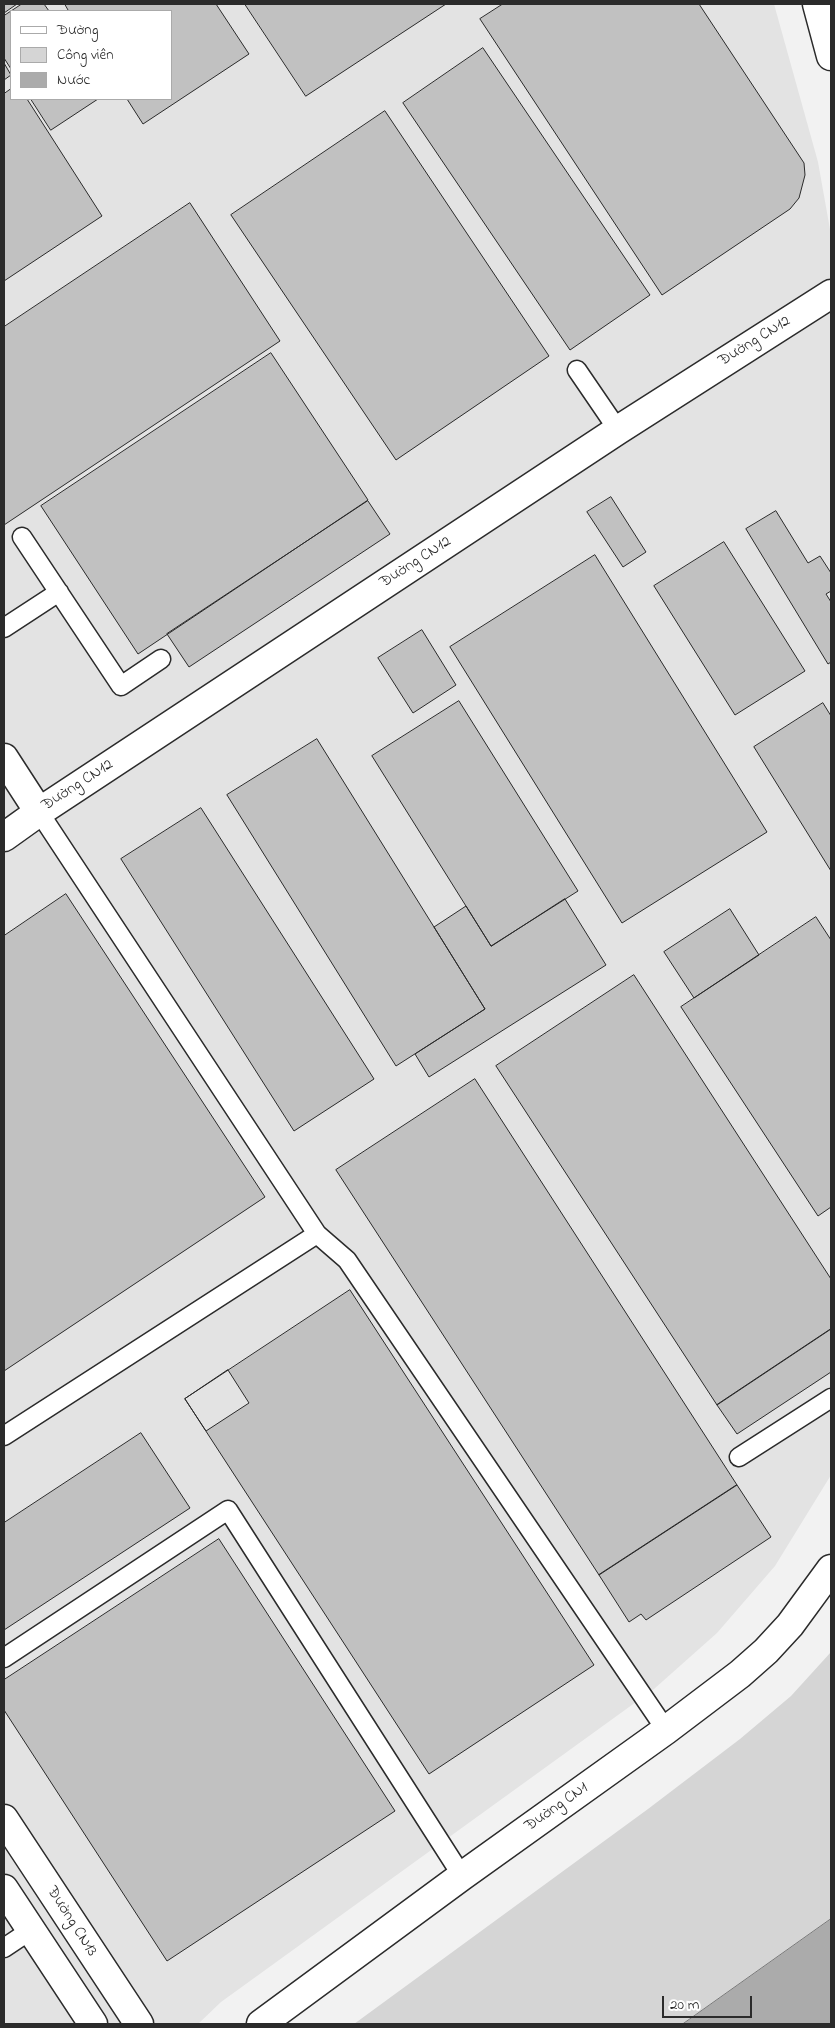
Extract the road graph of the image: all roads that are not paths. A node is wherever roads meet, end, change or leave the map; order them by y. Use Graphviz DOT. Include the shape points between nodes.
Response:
graph roads {
  1 [pos="817,4"];
  2 [pos="831,56"];
  3 [pos="831,294"];
  4 [pos="577,370"];
  5 [pos="618,430"];
  6 [pos="22,537"];
  7 [pos="59,592"];
  8 [pos="4,628"];
  9 [pos="161,659"];
  10 [pos="4,758"];
  11 [pos="39,812"];
  12 [pos="4,837"];
  13 [pos="317,1234"];
  14 [pos="831,1398"];
  15 [pos="4,1436"];
  16 [pos="739,1456"];
  17 [pos="831,1569"];
  18 [pos="4,1658"];
  19 [pos="666,1730"];
  20 [pos="4,1819"];
  21 [pos="462,1876"];
  22 [pos="4,1889"];
  23 [pos="31,1930"];
  24 [pos="4,1948"];
  25 [pos="93,2024"];
  26 [pos="139,2024"];
  27 [pos="261,2024"];
  1 -- 2 [label="street"];
  3 -- 5 [label="street, Đường CN12"];
  4 -- 5 [label="lane"];
  5 -- 11 [label="street, Đường CN12"];
  6 -- 7 [label="lane"];
  7 -- 8 [label="lane"];
  7 -- 9 [label="lane" via="120,686"];
  10 -- 11 [label="street"];
  11 -- 12 [label="street, Đường CN12"];
  11 -- 13 [label="lane"];
  13 -- 15 [label="lane"];
  13 -- 19 [label="lane" via="347,1260"];
  14 -- 16 [label="lane"];
  17 -- 19 [label="street, Đường CN1" via="790,1625 766,1651"];
  18 -- 21 [label="lane" via="228,1510"];
  19 -- 21 [label="street, Đường CN1"];
  20 -- 26 [label="street, Đường CN13"];
  21 -- 27 [label="street, Đường CN1"];
  22 -- 23 [label="street"];
  23 -- 24 [label="lane"];
  23 -- 25 [label="street"];
}
